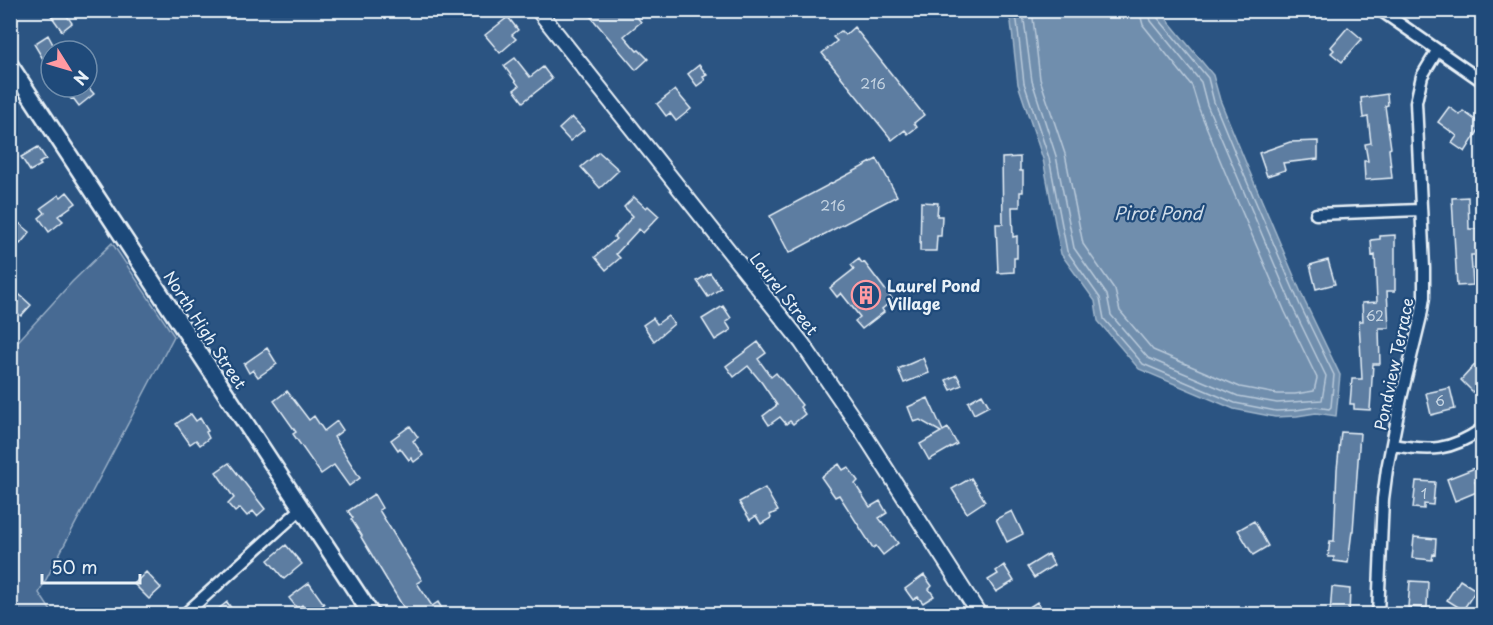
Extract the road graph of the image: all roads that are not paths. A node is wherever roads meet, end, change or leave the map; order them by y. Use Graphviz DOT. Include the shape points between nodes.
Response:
graph roads {
  1 [pos="538,10"];
  2 [pos="1380,10"];
  3 [pos="1437,51"];
  4 [pos="10,65"];
  5 [pos="1482,81"];
  6 [pos="1420,210"];
  7 [pos="1316,214"];
  8 [pos="1482,429"];
  9 [pos="1392,445"];
  10 [pos="301,509"];
  11 [pos="185,615"];
  12 [pos="371,615"];
  13 [pos="979,615"];
  14 [pos="1378,615"];
  1 -- 13 [label="street, Laurel Street" via="802,343"];
  2 -- 3 [label="street"];
  3 -- 5 [label="street"];
  3 -- 6 [label="street, Pondview Terrace" via="1422,76 1417,96"];
  4 -- 10 [label="main road, North High Street"];
  6 -- 7 [label="street"];
  6 -- 9 [label="street, Pondview Terrace" via="1424,297"];
  8 -- 9 [label="street" via="1452,445 1432,450"];
  9 -- 14 [label="street, Pondview Terrace" via="1383,499"];
  10 -- 11 [label="street"];
  10 -- 12 [label="main road, North High Street"];
}
